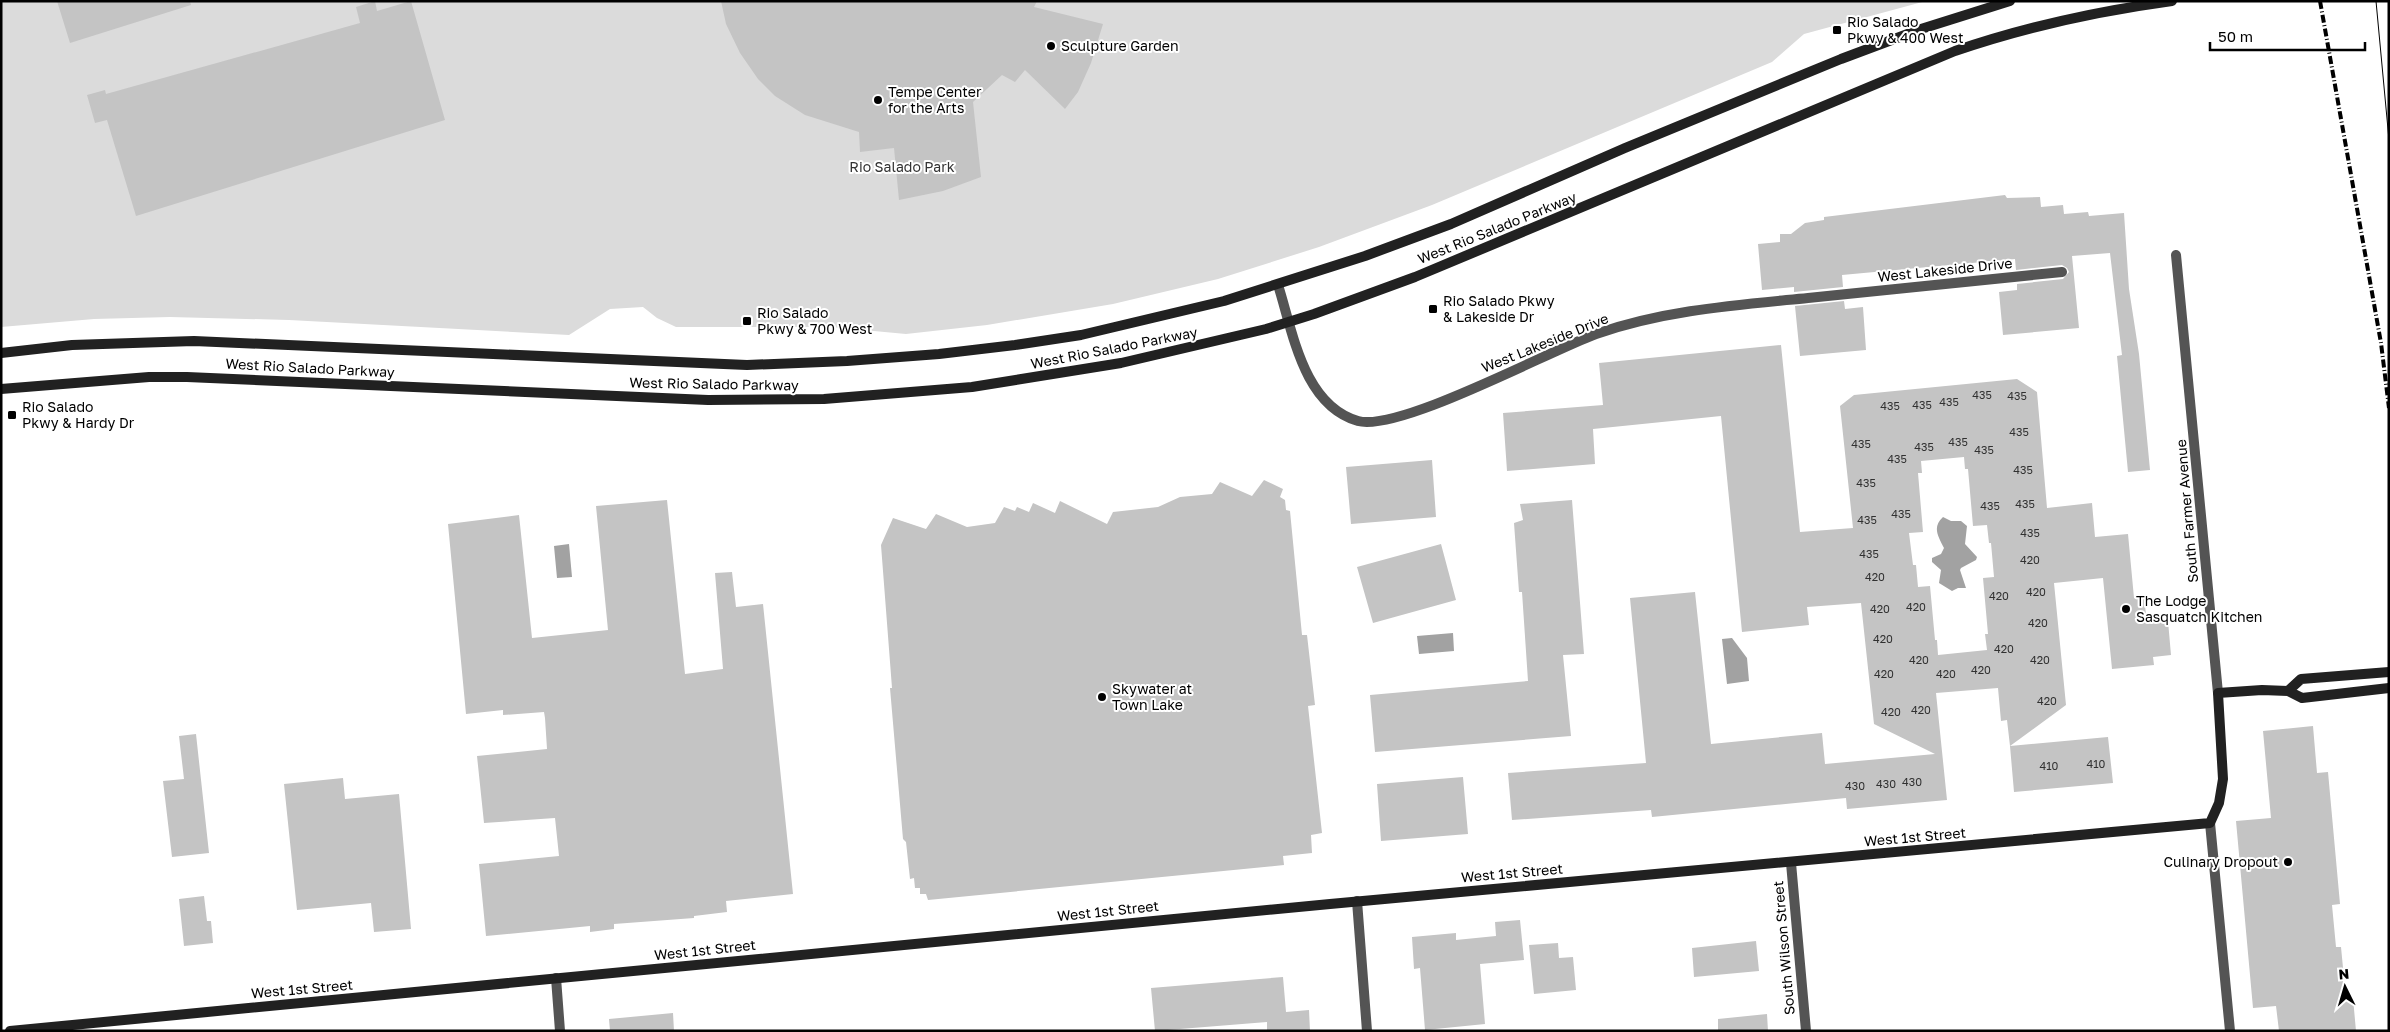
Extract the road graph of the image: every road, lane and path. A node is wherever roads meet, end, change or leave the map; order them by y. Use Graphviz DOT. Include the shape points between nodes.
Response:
graph roads {
  1 [pos="2010,1"];
  2 [pos="2172,1"];
  3 [pos="2176,255"];
  4 [pos="2062,272"];
  5 [pos="1278,285"];
  6 [pos="1290,322"];
  7 [pos="1,353"];
  8 [pos="1,389"];
  9 [pos="2389,672"];
  10 [pos="2389,688"];
  11 [pos="2288,691"];
  12 [pos="2218,694"];
  13 [pos="2210,823"];
  14 [pos="1791,863"];
  15 [pos="1356,901"];
  16 [pos="556,978"];
  17 [pos="10,1031"];
  18 [pos="560,1031"];
  19 [pos="1368,1031"];
  20 [pos="1806,1031"];
  21 [pos="2230,1031"];
  1 -- 5 [label="main road, West Rio Salado Parkway" via="1881,44 1451,224"];
  2 -- 6 [label="main road, West Rio Salado Parkway" via="2042,25 1955,51 1516,236"];
  3 -- 12 [label="street, South Farmer Avenue"];
  4 -- 6 [label="street, West Lakeside Drive" via="1696,310 1597,334 1446,400 1400,416 1361,422 1331,407 1316,391 1303,364"];
  5 -- 6 [label="street, West Lakeside Drive"];
  5 -- 7 [label="main road, West Rio Salado Parkway" via="1081,335 1015,346 801,364 734,366 194,341 72,344"];
  6 -- 8 [label="main road, West Rio Salado Parkway" via="1167,353 1071,372 972,387 824,399 708,400 178,377 141,377"];
  9 -- 11 [label="main road" via="2301,679"];
  10 -- 11 [label="main road" via="2302,698"];
  11 -- 12 [label="main road"];
  12 -- 13 [label="main road, South Farmer Avenue" via="2223,779 2219,802"];
  13 -- 14 [label="main road, West 1st Street"];
  13 -- 21 [label="street, South Farmer Avenue"];
  14 -- 15 [label="main road, West 1st Street"];
  14 -- 20 [label="street, South Wilson Street"];
  15 -- 16 [label="main road, West 1st Street"];
  15 -- 19 [label="street"];
  16 -- 17 [label="main road, West 1st Street"];
  16 -- 18 [label="street"];
}
